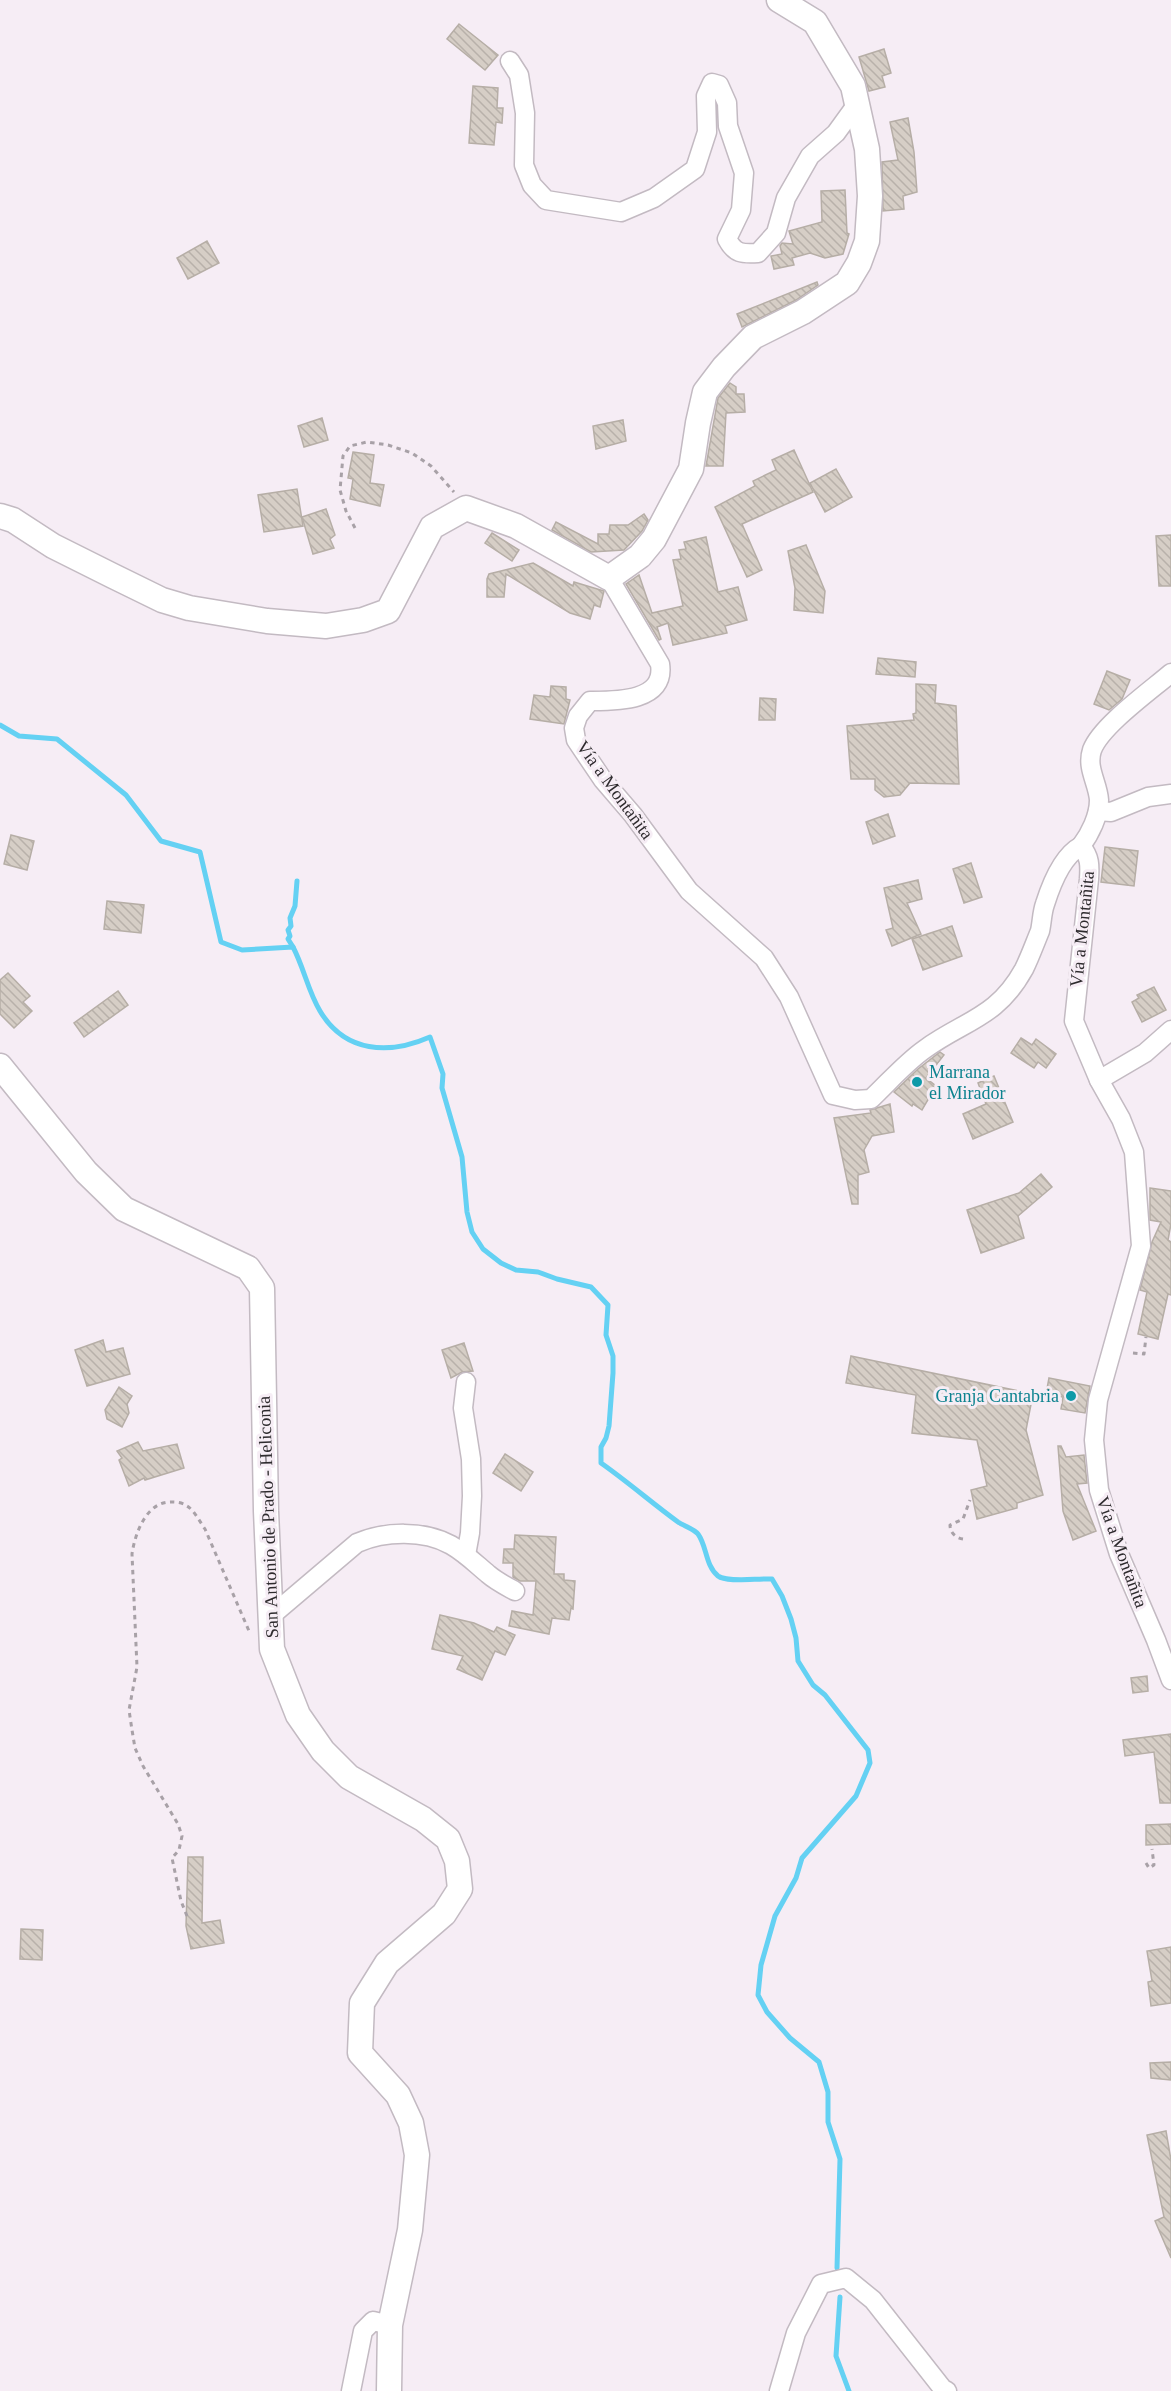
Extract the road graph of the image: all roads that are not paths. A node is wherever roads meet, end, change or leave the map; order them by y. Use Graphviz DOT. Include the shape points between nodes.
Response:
graph roads {
  1 [pos="779,0"];
  2 [pos="510,61"];
  3 [pos="857,104"];
  4 [pos="0,516"];
  5 [pos="609,578"];
  6 [pos="1171,674"];
  7 [pos="1171,794"];
  8 [pos="1098,811"];
  9 [pos="1081,846"];
  10 [pos="1171,1030"];
  11 [pos="0,1066"];
  12 [pos="1099,1080"];
  13 [pos="466,1382"];
  14 [pos="466,1555"];
  15 [pos="515,1591"];
  16 [pos="271,1616"];
  17 [pos="1171,1680"];
  18 [pos="390,2325"];
  19 [pos="351,2391"];
  20 [pos="389,2391"];
  21 [pos="779,2391"];
  22 [pos="947,2391"];
  1 -- 3 [label="street" via="815,22 853,86"];
  2 -- 3 [label="street" via="519,75 525,113 524,165 532,185 546,200 621,212 654,198 695,169 707,132 706,96 712,83 720,85 727,103 728,126 744,173 741,210 727,239 734,251 742,254 759,254 776,233 786,198 810,156 836,133"];
  3 -- 5 [label="street" via="867,149 870,196 867,241 859,262 847,283 803,312 753,337 724,367 705,392 691,469 654,538 640,556"];
  4 -- 5 [label="street" via="162,600 267,621 326,626 388,611 432,527 466,508 516,526"];
  5 -- 9 [label="street, Vía a Montañita" via="660,664 660,676 653,688 641,696 624,701 590,701 578,716 576,740 689,891 764,958 789,997 833,1095 871,1099 914,1057 986,1014 1007,994 1024,968 1058,871"];
  6 -- 8 [label="street" via="1098,740 1090,762 1099,798"];
  7 -- 8 [label="street" via="1148,797 1111,812"];
  8 -- 9 [label="street"];
  9 -- 12 [label="street, Vía a Montañita" via="1090,863 1074,1021"];
  10 -- 12 [label="street" via="1145,1053"];
  11 -- 16 [label="street, San Antonio de Prado - Heliconia" via="86,1172 124,1209 248,1268 262,1288"];
  12 -- 17 [label="street, Vía a Montañita" via="1134,1152 1142,1246 1098,1400 1094,1440 1099,1490 1119,1554"];
  13 -- 14 [label="street" via="464,1408 472,1496"];
  14 -- 15 [label="street"];
  14 -- 16 [label="street" via="434,1537 374,1536 357,1543"];
  16 -- 18 [label="street, San Antonio de Prado - Heliconia" via="272,1648 297,1714 322,1751 349,1776 423,1819 448,1839 457,1861 460,1889 444,1914 387,1963 362,2003 360,2053 398,2095 411,2123 417,2156 410,2230"];
  18 -- 19 [label="street" via="373,2321 363,2331"];
  18 -- 20 [label="street, San Antonio de Prado - Heliconia"];
  21 -- 22 [label="street" via="796,2333 821,2284 846,2278 873,2300"];
}
